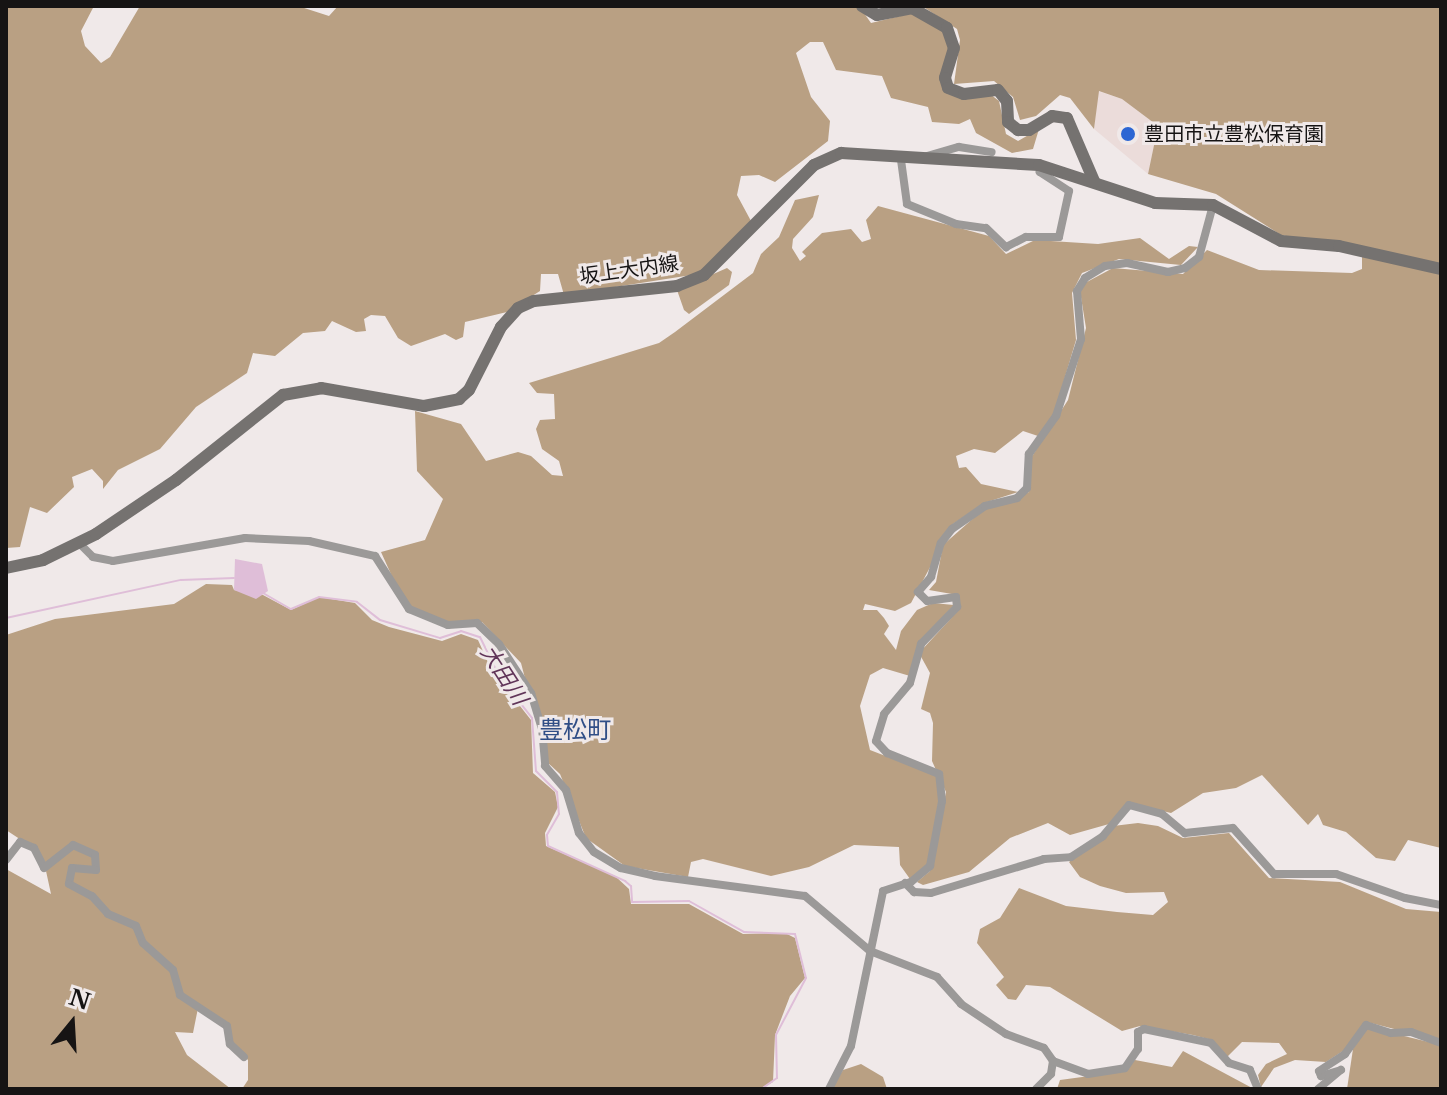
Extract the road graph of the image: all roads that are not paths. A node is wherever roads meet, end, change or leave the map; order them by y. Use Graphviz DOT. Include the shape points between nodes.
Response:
graph roads {
  1 [pos="862,6"];
  2 [pos="992,152"];
  3 [pos="901,160"];
  4 [pos="921,162"];
  5 [pos="1039,165"];
  6 [pos="1094,181"];
  7 [pos="1213,205"];
  8 [pos="1441,269"];
  9 [pos="80,544"];
  10 [pos="6,568"];
  11 [pos="6,860"];
  12 [pos="905,883"];
  13 [pos="1441,905"];
  14 [pos="870,951"];
  15 [pos="1441,1043"];
  16 [pos="244,1057"];
  17 [pos="1053,1061"];
  18 [pos="829,1089"];
  19 [pos="1036,1089"];
  20 [pos="1258,1089"];
  21 [pos="1318,1089"];
  1 -- 6 [label="main road" via="877,15 912,8 947,28 954,48 945,78 948,88 964,94 998,90 1007,101 1013,128 1029,130 1052,116 1067,118"];
  2 -- 4 [label="street" via="959,147 929,154"];
  3 -- 4 [label="main road, 坂上大内線"];
  3 -- 5 [label="street" via="907,204 956,224 986,228 1006,247 1026,237 1059,237 1069,191 1040,172"];
  3 -- 9 [label="main road, 坂上大内線" via="856,152 824,159 722,261 691,281 534,301 518,308 501,327 469,390 447,403 424,406 321,388 283,395 176,480"];
  4 -- 5 [label="main road, 坂上大内線"];
  5 -- 6 [label="main road, 坂上大内線"];
  6 -- 7 [label="main road, 坂上大内線" via="1155,203"];
  7 -- 8 [label="main road, 坂上大内線" via="1273,239 1339,246"];
  7 -- 12 [label="street" via="1202,248 1185,268 1168,272 1127,263 1105,266 1085,278 1077,291 1081,339 1056,416 1029,454 1027,488 1017,498 985,506 952,529 941,543 931,577 918,592 927,601 957,601 921,644 910,683 884,714 876,741 887,753 939,774 944,786 930,866"];
  9 -- 10 [label="main road, 坂上大内線"];
  9 -- 14 [label="street" via="93,557 113,561 245,538 309,541 375,556 409,609 448,625 477,623 499,644 531,693 542,728 545,766 566,790 579,833 594,852 621,868 655,876 746,892 796,892 818,904"];
  11 -- 16 [label="street" via="20,842 34,848 44,868 73,845 95,855 96,870 72,868 69,884 92,896 108,914 136,926 143,943 173,970 180,995 227,1026 228,1041"];
  12 -- 13 [label="street" via="914,892 931,893 1044,859 1071,857 1103,836 1129,805 1162,814 1185,833 1233,828 1274,874 1336,874"];
  12 -- 14 [label="street" via="883,891"];
  14 -- 17 [label="street" via="937,977 961,1004 1006,1034 1029,1038"];
  14 -- 18 [label="street" via="851,1046"];
  15 -- 21 [label="street" via="1366,1025 1345,1054 1319,1071 1321,1076 1341,1070"];
  17 -- 19 [label="street" via="1051,1074"];
  17 -- 20 [label="street" via="1088,1074 1125,1068 1138,1049 1138,1032 1144,1029 1211,1043 1229,1063 1250,1070"];
}
